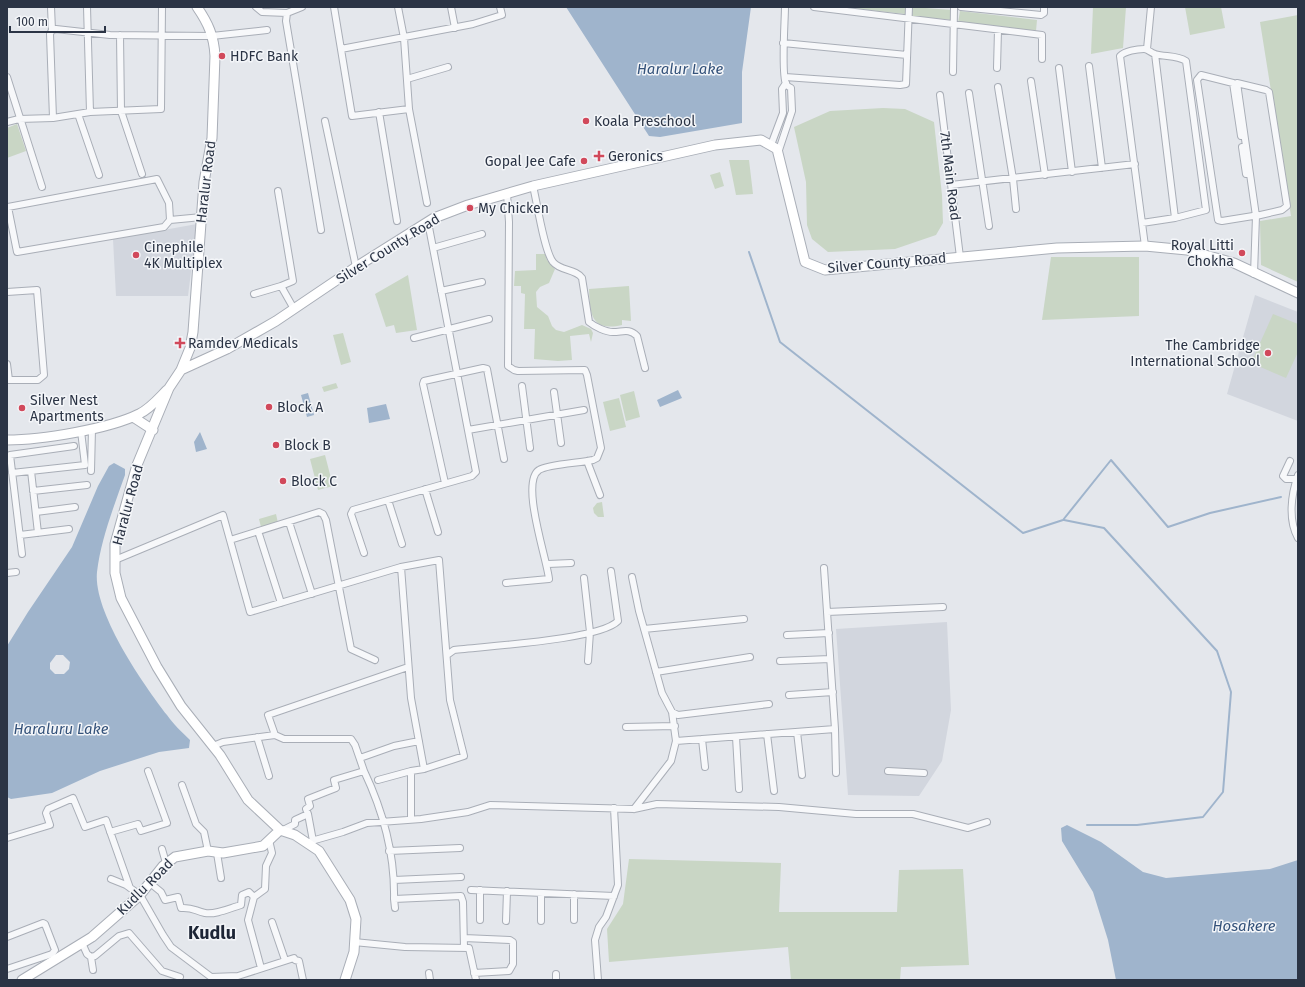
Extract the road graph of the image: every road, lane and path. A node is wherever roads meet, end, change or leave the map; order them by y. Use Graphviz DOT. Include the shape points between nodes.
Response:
graph roads {
  1 [pos="51,7"];
  2 [pos="87,7"];
  3 [pos="162,7"];
  4 [pos="197,7"];
  5 [pos="256,7"];
  6 [pos="298,7"];
  7 [pos="334,7"];
  8 [pos="398,7"];
  9 [pos="451,7"];
  10 [pos="500,7"];
  11 [pos="785,7"];
  12 [pos="814,7"];
  13 [pos="909,7"];
  14 [pos="954,7"];
  15 [pos="961,7"];
  16 [pos="1044,7"];
  17 [pos="1150,7"];
  18 [pos="1001,9"];
  19 [pos="286,13"];
  20 [pos="909,18"];
  21 [pos="954,24"];
  22 [pos="455,28"];
  23 [pos="52,30"];
  24 [pos="267,30"];
  25 [pos="998,30"];
  26 [pos="89,34"];
  27 [pos="120,35"];
  28 [pos="163,36"];
  29 [pos="212,36"];
  30 [pos="404,38"];
  31 [pos="783,43"];
  32 [pos="341,49"];
  33 [pos="1147,50"];
  34 [pos="1156,54"];
  35 [pos="907,55"];
  36 [pos="1042,59"];
  37 [pos="1089,66"];
  38 [pos="448,67"];
  39 [pos="997,68"];
  40 [pos="1059,68"];
  41 [pos="953,72"];
  42 [pos="7,77"];
  43 [pos="407,79"];
  44 [pos="785,80"];
  45 [pos="1031,81"];
  46 [pos="998,87"];
  47 [pos="968,93"];
  48 [pos="940,96"];
  49 [pos="121,110"];
  50 [pos="409,110"];
  51 [pos="90,112"];
  52 [pos="379,112"];
  53 [pos="78,114"];
  54 [pos="53,118"];
  55 [pos="19,119"];
  56 [pos="325,121"];
  57 [pos="7,122"];
  58 [pos="771,145"];
  59 [pos="778,153"];
  60 [pos="1135,164"];
  61 [pos="1102,168"];
  62 [pos="1072,172"];
  63 [pos="142,174"];
  64 [pos="1045,175"];
  65 [pos="99,176"];
  66 [pos="1013,179"];
  67 [pos="983,182"];
  68 [pos="951,185"];
  69 [pos="533,186"];
  70 [pos="42,187"];
  71 [pos="278,191"];
  72 [pos="507,194"];
  73 [pos="427,203"];
  74 [pos="1016,209"];
  75 [pos="1254,216"];
  76 [pos="202,217"];
  77 [pos="1175,218"];
  78 [pos="170,220"];
  79 [pos="397,221"];
  80 [pos="428,222"];
  81 [pos="1142,223"];
  82 [pos="989,226"];
  83 [pos="321,230"];
  84 [pos="482,234"];
  85 [pos="1144,246"];
  86 [pos="433,248"];
  87 [pos="960,257"];
  88 [pos="356,267"];
  89 [pos="1254,274"];
  90 [pos="482,282"];
  91 [pos="281,286"];
  92 [pos="7,292"];
  93 [pos="442,292"];
  94 [pos="1298,293"];
  95 [pos="254,294"];
  96 [pos="294,309"];
  97 [pos="489,319"];
  98 [pos="449,329"];
  99 [pos="414,338"];
  100 [pos="7,364"];
  101 [pos="645,368"];
  102 [pos="181,370"];
  103 [pos="457,373"];
  104 [pos="8,380"];
  105 [pos="522,386"];
  106 [pos="169,388"];
  107 [pos="554,392"];
  108 [pos="584,410"];
  109 [pos="557,415"];
  110 [pos="133,416"];
  111 [pos="526,420"];
  112 [pos="498,425"];
  113 [pos="92,429"];
  114 [pos="153,430"];
  115 [pos="468,430"];
  116 [pos="81,431"];
  117 [pos="7,440"];
  118 [pos="561,443"];
  119 [pos="74,446"];
  120 [pos="530,448"];
  121 [pos="504,460"];
  122 [pos="587,461"];
  123 [pos="1290,462"];
  124 [pos="31,471"];
  125 [pos="91,471"];
  126 [pos="12,474"];
  127 [pos="1298,478"];
  128 [pos="445,483"];
  129 [pos="87,485"];
  130 [pos="425,489"];
  131 [pos="33,491"];
  132 [pos="600,495"];
  133 [pos="388,500"];
  134 [pos="75,507"];
  135 [pos="36,512"];
  136 [pos="289,522"];
  137 [pos="69,529"];
  138 [pos="258,531"];
  139 [pos="438,532"];
  140 [pos="38,533"];
  141 [pos="20,535"];
  142 [pos="1298,538"];
  143 [pos="230,540"];
  144 [pos="402,544"];
  145 [pos="364,553"];
  146 [pos="22,554"];
  147 [pos="115,560"];
  148 [pos="571,563"];
  149 [pos="548,564"];
  150 [pos="401,567"];
  151 [pos="824,568"];
  152 [pos="611,571"];
  153 [pos="16,572"];
  154 [pos="7,573"];
  155 [pos="632,577"];
  156 [pos="584,578"];
  157 [pos="506,583"];
  158 [pos="339,586"];
  159 [pos="312,594"];
  160 [pos="281,603"];
  161 [pos="943,607"];
  162 [pos="827,612"];
  163 [pos="744,619"];
  164 [pos="644,629"];
  165 [pos="590,632"];
  166 [pos="829,633"];
  167 [pos="787,635"];
  168 [pos="446,655"];
  169 [pos="750,657"];
  170 [pos="830,659"];
  171 [pos="375,660"];
  172 [pos="588,661"];
  173 [pos="780,661"];
  174 [pos="408,667"];
  175 [pos="656,672"];
  176 [pos="833,692"];
  177 [pos="789,695"];
  178 [pos="769,704"];
  179 [pos="672,712"];
  180 [pos="675,726"];
  181 [pos="626,727"];
  182 [pos="835,729"];
  183 [pos="797,732"];
  184 [pos="767,734"];
  185 [pos="275,735"];
  186 [pos="257,737"];
  187 [pos="736,737"];
  188 [pos="702,739"];
  189 [pos="419,741"];
  190 [pos="676,741"];
  191 [pos="213,746"];
  192 [pos="360,758"];
  193 [pos="705,768"];
  194 [pos="424,769"];
  195 [pos="148,771"];
  196 [pos="364,771"];
  197 [pos="411,771"];
  198 [pos="888,771"];
  199 [pos="924,772"];
  200 [pos="836,773"];
  201 [pos="802,775"];
  202 [pos="269,776"];
  203 [pos="378,780"];
  204 [pos="182,785"];
  205 [pos="739,789"];
  206 [pos="774,791"];
  207 [pos="614,808"];
  208 [pos="634,809"];
  209 [pos="308,814"];
  210 [pos="411,819"];
  211 [pos="384,821"];
  212 [pos="987,822"];
  213 [pos="281,830"];
  214 [pos="110,832"];
  215 [pos="7,838"];
  216 [pos="269,840"];
  217 [pos="310,842"];
  218 [pos="460,848"];
  219 [pos="162,849"];
  220 [pos="390,851"];
  221 [pos="212,852"];
  222 [pos="166,864"];
  223 [pos="461,877"];
  224 [pos="111,878"];
  225 [pos="221,878"];
  226 [pos="394,880"];
  227 [pos="150,883"];
  228 [pos="130,888"];
  229 [pos="471,890"];
  230 [pos="480,890"];
  231 [pos="507,891"];
  232 [pos="541,893"];
  233 [pos="574,894"];
  234 [pos="140,895"];
  235 [pos="614,896"];
  236 [pos="254,897"];
  237 [pos="394,899"];
  238 [pos="394,908"];
  239 [pos="480,920"];
  240 [pos="574,920"];
  241 [pos="506,921"];
  242 [pos="541,921"];
  243 [pos="272,922"];
  244 [pos="7,937"];
  245 [pos="464,938"];
  246 [pos="354,942"];
  247 [pos="82,943"];
  248 [pos="464,948"];
  249 [pos="53,957"];
  250 [pos="91,957"];
  251 [pos="285,960"];
  252 [pos="261,968"];
  253 [pos="7,969"];
  254 [pos="93,970"];
  255 [pos="429,973"];
  256 [pos="474,973"];
  257 [pos="180,977"];
  258 [pos="239,978"];
  259 [pos="22,980"];
  260 [pos="303,980"];
  261 [pos="347,980"];
  262 [pos="430,980"];
  263 [pos="476,980"];
  264 [pos="598,980"];
  1 -- 23 [label="street"];
  2 -- 26 [label="street"];
  3 -- 28 [label="street"];
  4 -- 29 [label="street, Haralur Road" via="209,25"];
  5 -- 19 [label="street" via="262,12"];
  6 -- 19 [label="street"];
  7 -- 32 [label="street"];
  8 -- 30 [label="street"];
  9 -- 22 [label="street"];
  10 -- 22 [label="street" via="502,15"];
  11 -- 31 [label="street"];
  12 -- 20 [label="street"];
  13 -- 20 [label="street"];
  14 -- 21 [label="street"];
  15 -- 18 [label="street"];
  16 -- 18 [label="street" via="1042,15"];
  17 -- 33 [label="street"];
  19 -- 83 [label="street"];
  20 -- 21 [label="street"];
  20 -- 35 [label="street"];
  21 -- 25 [label="street"];
  21 -- 41 [label="street"];
  22 -- 30 [label="street"];
  23 -- 26 [label="street"];
  23 -- 54 [label="street" via="50,34"];
  24 -- 29 [label="street"];
  25 -- 36 [label="street" via="1042,35"];
  25 -- 39 [label="street"];
  26 -- 27 [label="street"];
  26 -- 51 [label="street"];
  27 -- 28 [label="street"];
  27 -- 49 [label="street"];
  28 -- 29 [label="street"];
  28 -- 49 [label="street" via="162,109"];
  29 -- 76 [label="street, Haralur Road" via="215,56 212,138 204,182"];
  30 -- 32 [label="street"];
  30 -- 43 [label="street"];
  31 -- 35 [label="street"];
  31 -- 44 [label="street"];
  32 -- 52 [label="street" via="352,116"];
  33 -- 34 [label="street"];
  33 -- 60 [label="street" via="1123,53 1120,56"];
  34 -- 77 [label="street"];
  34 -- 77 [label="street" via="1186,61 1206,205 1206,210"];
  35 -- 44 [label="street" via="907,82 903,85"];
  37 -- 61 [label="street"];
  38 -- 43 [label="street"];
  40 -- 62 [label="street"];
  42 -- 55 [label="street"];
  43 -- 50 [label="street"];
  44 -- 58 [label="street" via="782,89 783,112"];
  44 -- 59 [label="street" via="791,88 792,111"];
  45 -- 64 [label="street"];
  46 -- 66 [label="street"];
  47 -- 67 [label="street"];
  48 -- 68 [label="street, 7th Main Road"];
  49 -- 51 [label="street"];
  49 -- 63 [label="street"];
  50 -- 52 [label="street"];
  50 -- 73 [label="street"];
  51 -- 53 [label="street"];
  52 -- 79 [label="street"];
  53 -- 54 [label="street"];
  53 -- 65 [label="street"];
  54 -- 55 [label="street"];
  55 -- 57 [label="street"];
  55 -- 70 [label="street"];
  56 -- 88 [label="street"];
  58 -- 59 [label="street, Silver County Road"];
  58 -- 69 [label="street, Silver County Road" via="761,140 714,145"];
  59 -- 87 [label="street, Silver County Road" via="805,262 825,270"];
  60 -- 61 [label="street"];
  60 -- 81 [label="street"];
  61 -- 62 [label="street"];
  62 -- 64 [label="street"];
  64 -- 66 [label="street"];
  66 -- 67 [label="street"];
  66 -- 74 [label="street"];
  67 -- 68 [label="street"];
  67 -- 82 [label="street"];
  68 -- 87 [label="street, 7th Main Road"];
  69 -- 72 [label="street, Silver County Road"];
  69 -- 101 [label="street" via="550,258 560,268 582,278 589,322 612,332 628,330 634,333"];
  71 -- 91 [label="street" via="293,281"];
  72 -- 80 [label="street, Silver County Road" via="468,205"];
  72 -- 122 [label="street" via="508,366 518,371 579,369 587,372 601,448 597,458"];
  75 -- 75 [label="street" via="1243,122 1237,83 1269,92 1287,206 1282,210"];
  75 -- 75 [label="street" via="1222,222 1218,220 1197,80 1201,75 1233,83"];
  75 -- 89 [label="street"];
  76 -- 78 [label="street"];
  76 -- 102 [label="street, Haralur Road" via="193,332"];
  77 -- 81 [label="street"];
  78 -- 78 [label="street" via="169,204 157,179 8,207 17,252 164,227"];
  80 -- 86 [label="street"];
  80 -- 88 [label="street, Silver County Road"];
  81 -- 85 [label="street"];
  84 -- 86 [label="street"];
  85 -- 87 [label="street, Silver County Road" via="1057,248"];
  85 -- 89 [label="street, Silver County Road" via="1187,250 1234,263"];
  86 -- 93 [label="street"];
  88 -- 96 [label="street, Silver County Road"];
  89 -- 94 [label="street, Silver County Road"];
  90 -- 93 [label="street"];
  91 -- 95 [label="street"];
  91 -- 96 [label="street"];
  92 -- 104 [label="street" via="37,290 44,375 38,380"];
  93 -- 98 [label="street"];
  96 -- 102 [label="street, Silver County Road" via="231,347"];
  97 -- 98 [label="street"];
  98 -- 99 [label="street"];
  98 -- 103 [label="street"];
  100 -- 104 [label="street"];
  102 -- 106 [label="street, Haralur Road"];
  103 -- 112 [label="street" via="487,369"];
  103 -- 115 [label="street"];
  103 -- 128 [label="street" via="422,382"];
  105 -- 111 [label="street"];
  106 -- 110 [label="street" via="146,410"];
  106 -- 114 [label="street, Haralur Road"];
  107 -- 109 [label="street"];
  108 -- 109 [label="street"];
  109 -- 111 [label="street"];
  109 -- 118 [label="street"];
  110 -- 113 [label="street"];
  110 -- 114 [label="street"];
  111 -- 112 [label="street"];
  111 -- 120 [label="street"];
  112 -- 115 [label="street"];
  112 -- 121 [label="street"];
  113 -- 116 [label="street"];
  113 -- 125 [label="street"];
  114 -- 147 [label="street, Haralur Road" via="137,465 115,544"];
  115 -- 128 [label="street" via="476,472 472,476"];
  116 -- 117 [label="street"];
  116 -- 124 [label="street" via="85,465"];
  119 -- 126 [label="street" via="10,455"];
  122 -- 132 [label="street"];
  122 -- 149 [label="street" via="540,469 531,481 540,542"];
  123 -- 127 [label="street" via="1283,476 1286,479"];
  124 -- 126 [label="street"];
  124 -- 131 [label="street"];
  126 -- 141 [label="street"];
  127 -- 142 [label="street" via="1292,518 1293,529"];
  128 -- 130 [label="street"];
  129 -- 131 [label="street"];
  130 -- 133 [label="street"];
  130 -- 139 [label="street"];
  131 -- 135 [label="street"];
  133 -- 144 [label="street"];
  133 -- 145 [label="street" via="352,512"];
  134 -- 135 [label="street"];
  135 -- 140 [label="street"];
  136 -- 138 [label="street"];
  136 -- 158 [label="street" via="319,512 322,514 326,520"];
  136 -- 159 [label="street"];
  137 -- 140 [label="street"];
  138 -- 143 [label="street"];
  138 -- 160 [label="street"];
  140 -- 141 [label="street"];
  141 -- 146 [label="street"];
  143 -- 147 [label="street" via="224,515"];
  143 -- 160 [label="street" via="250,612"];
  147 -- 191 [label="street, Haralur Road" via="115,573 121,598 157,667 181,706"];
  148 -- 149 [label="street"];
  149 -- 157 [label="street" via="549,579"];
  150 -- 158 [label="street"];
  150 -- 168 [label="street" via="439,560"];
  150 -- 174 [label="street"];
  151 -- 162 [label="street"];
  152 -- 165 [label="street" via="618,621 613,626"];
  153 -- 154 [label="street"];
  155 -- 164 [label="street"];
  156 -- 165 [label="street"];
  158 -- 159 [label="street"];
  158 -- 171 [label="street" via="351,648"];
  159 -- 160 [label="street"];
  161 -- 162 [label="street"];
  162 -- 166 [label="street"];
  163 -- 164 [label="street"];
  164 -- 175 [label="street"];
  165 -- 168 [label="street" via="454,650"];
  165 -- 172 [label="street"];
  166 -- 167 [label="street"];
  166 -- 170 [label="street"];
  168 -- 194 [label="street" via="453,720 464,756"];
  169 -- 175 [label="street"];
  170 -- 173 [label="street"];
  170 -- 176 [label="street"];
  174 -- 185 [label="street" via="268,715"];
  174 -- 189 [label="street"];
  175 -- 179 [label="street"];
  176 -- 177 [label="street"];
  176 -- 182 [label="street"];
  178 -- 179 [label="street" via="678,715"];
  179 -- 180 [label="street"];
  180 -- 181 [label="street"];
  180 -- 190 [label="street"];
  182 -- 183 [label="street"];
  182 -- 200 [label="street"];
  183 -- 184 [label="street"];
  183 -- 201 [label="street"];
  184 -- 187 [label="street"];
  184 -- 206 [label="street"];
  185 -- 186 [label="street"];
  185 -- 192 [label="street" via="284,739 351,739"];
  186 -- 191 [label="street"];
  186 -- 202 [label="street"];
  187 -- 188 [label="street"];
  187 -- 205 [label="street"];
  188 -- 190 [label="street"];
  188 -- 193 [label="street"];
  189 -- 192 [label="street" via="394,746"];
  189 -- 194 [label="street"];
  190 -- 208 [label="street" via="670,761"];
  191 -- 213 [label="street, Haralur Road" via="248,800"];
  192 -- 196 [label="street"];
  194 -- 197 [label="street"];
  195 -- 214 [label="street" via="167,823 141,831 138,824"];
  196 -- 209 [label="street" via="334,780 336,788 308,799"];
  196 -- 211 [label="street"];
  197 -- 203 [label="street"];
  197 -- 210 [label="street"];
  198 -- 199 [label="street"];
  204 -- 221 [label="street" via="196,824 204,832"];
  207 -- 208 [label="street"];
  207 -- 210 [label="street" via="490,804 468,812"];
  207 -- 235 [label="street" via="618,885"];
  208 -- 212 [label="street" via="657,804 779,807 856,814 913,814 968,828"];
  209 -- 213 [label="street"];
  209 -- 217 [label="street"];
  210 -- 211 [label="street"];
  211 -- 217 [label="street" via="367,823"];
  211 -- 220 [label="street"];
  213 -- 216 [label="street, Kudlu Road"];
  213 -- 217 [label="street, Haralur Road"];
  214 -- 215 [label="street" via="106,820 85,827 73,798 48,809 46,813 50,825"];
  214 -- 228 [label="street"];
  216 -- 221 [label="street, Kudlu Road" via="263,846"];
  216 -- 236 [label="street" via="272,854 266,866 265,889"];
  217 -- 246 [label="street, Haralur Road" via="319,851 350,900 356,919"];
  218 -- 220 [label="street"];
  219 -- 222 [label="street"];
  220 -- 226 [label="street"];
  221 -- 222 [label="street, Kudlu Road" via="175,857"];
  221 -- 225 [label="street"];
  222 -- 227 [label="street, Kudlu Road"];
  223 -- 226 [label="street"];
  224 -- 228 [label="street"];
  226 -- 237 [label="street"];
  227 -- 234 [label="street, Kudlu Road"];
  227 -- 236 [label="street" via="161,892 165,900 178,897 181,908 189,907 202,913 220,912 241,905 242,895 249,892"];
  228 -- 234 [label="street"];
  229 -- 230 [label="street"];
  230 -- 231 [label="street"];
  230 -- 239 [label="street"];
  231 -- 232 [label="street"];
  231 -- 241 [label="street"];
  232 -- 233 [label="street"];
  232 -- 242 [label="street"];
  233 -- 235 [label="street"];
  233 -- 240 [label="street"];
  234 -- 247 [label="street, Kudlu Road"];
  234 -- 258 [label="street" via="171,947 211,977"];
  235 -- 264 [label="street" via="599,927 596,940"];
  236 -- 252 [label="street" via="248,920"];
  237 -- 238 [label="street"];
  237 -- 245 [label="street" via="461,896 464,902"];
  243 -- 251 [label="street"];
  244 -- 249 [label="street" via="43,923 55,949"];
  245 -- 248 [label="street"];
  245 -- 256 [label="street" via="513,942 513,964 510,971"];
  246 -- 248 [label="street" via="405,948"];
  246 -- 261 [label="street, Haralur Road"];
  247 -- 249 [label="street, Kudlu Road"];
  247 -- 250 [label="street"];
  248 -- 256 [label="street" via="469,948"];
  249 -- 253 [label="street"];
  249 -- 259 [label="street, Kudlu Road"];
  250 -- 254 [label="street"];
  250 -- 257 [label="street" via="119,936 129,933 162,972"];
  251 -- 252 [label="street"];
  251 -- 260 [label="street" via="294,958 298,961"];
  252 -- 258 [label="street"];
  255 -- 262 [label="street"];
  256 -- 263 [label="street"];
}
